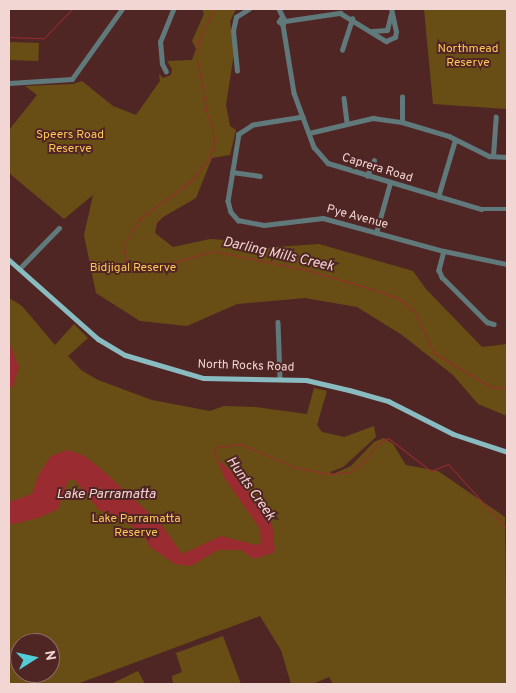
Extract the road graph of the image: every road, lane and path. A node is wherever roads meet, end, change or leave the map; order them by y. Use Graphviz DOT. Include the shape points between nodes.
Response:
graph roads {
  1 [pos="122,9"];
  2 [pos="174,9"];
  3 [pos="249,9"];
  4 [pos="279,9"];
  5 [pos="334,11"];
  6 [pos="391,11"];
  7 [pos="352,19"];
  8 [pos="283,21"];
  9 [pos="371,31"];
  10 [pos="342,50"];
  11 [pos="166,72"];
  12 [pos="237,72"];
  13 [pos="9,83"];
  14 [pos="402,97"];
  15 [pos="344,98"];
  16 [pos="303,117"];
  17 [pos="496,117"];
  18 [pos="402,122"];
  19 [pos="348,123"];
  20 [pos="309,132"];
  21 [pos="455,140"];
  22 [pos="494,156"];
  23 [pos="507,157"];
  24 [pos="374,160"];
  25 [pos="232,172"];
  26 [pos="260,176"];
  27 [pos="367,176"];
  28 [pos="390,183"];
  29 [pos="438,197"];
  30 [pos="507,209"];
  31 [pos="59,228"];
  32 [pos="376,233"];
  33 [pos="444,252"];
  34 [pos="9,260"];
  35 [pos="507,264"];
  36 [pos="19,269"];
  37 [pos="278,322"];
  38 [pos="494,324"];
  39 [pos="280,378"];
  40 [pos="507,452"];
  1 -- 13 [label="street" via="72,80"];
  2 -- 11 [label="street" via="160,42"];
  3 -- 12 [label="street" via="236,17 232,31"];
  4 -- 8 [label="street, Caprera Road"];
  5 -- 7 [label="street"];
  5 -- 8 [label="street"];
  6 -- 9 [label="street" via="387,30 380,33"];
  6 -- 9 [label="street" via="395,37 383,41"];
  7 -- 9 [label="street"];
  7 -- 10 [label="street"];
  8 -- 16 [label="street, Caprera Road" via="291,80"];
  14 -- 18 [label="street"];
  15 -- 19 [label="street"];
  16 -- 20 [label="street, Caprera Road"];
  16 -- 25 [label="street, Pye Avenue" via="253,125 243,130 237,139"];
  17 -- 22 [label="street"];
  18 -- 19 [label="street" via="373,118"];
  18 -- 21 [label="street"];
  19 -- 20 [label="street"];
  20 -- 27 [label="street, Caprera Road" via="318,153 328,163"];
  21 -- 22 [label="street"];
  21 -- 29 [label="street"];
  22 -- 23 [label="street"];
  24 -- 27 [label="street"];
  25 -- 26 [label="street"];
  25 -- 32 [label="street, Pye Avenue" via="229,207 243,223 264,225 323,218"];
  27 -- 28 [label="street, Caprera Road"];
  28 -- 29 [label="street, Caprera Road"];
  28 -- 32 [label="street"];
  29 -- 30 [label="street, Caprera Road" via="481,209"];
  31 -- 36 [label="street"];
  32 -- 33 [label="street, Pye Avenue"];
  33 -- 35 [label="street, Pye Avenue"];
  33 -- 38 [label="street" via="439,270 442,277 487,322"];
  34 -- 36 [label="main road, North Rocks Road"];
  36 -- 39 [label="main road, North Rocks Road" via="98,339 125,354 203,378"];
  37 -- 39 [label="street"];
  39 -- 40 [label="main road, North Rocks Road" via="314,382 378,398 453,434"];
}
